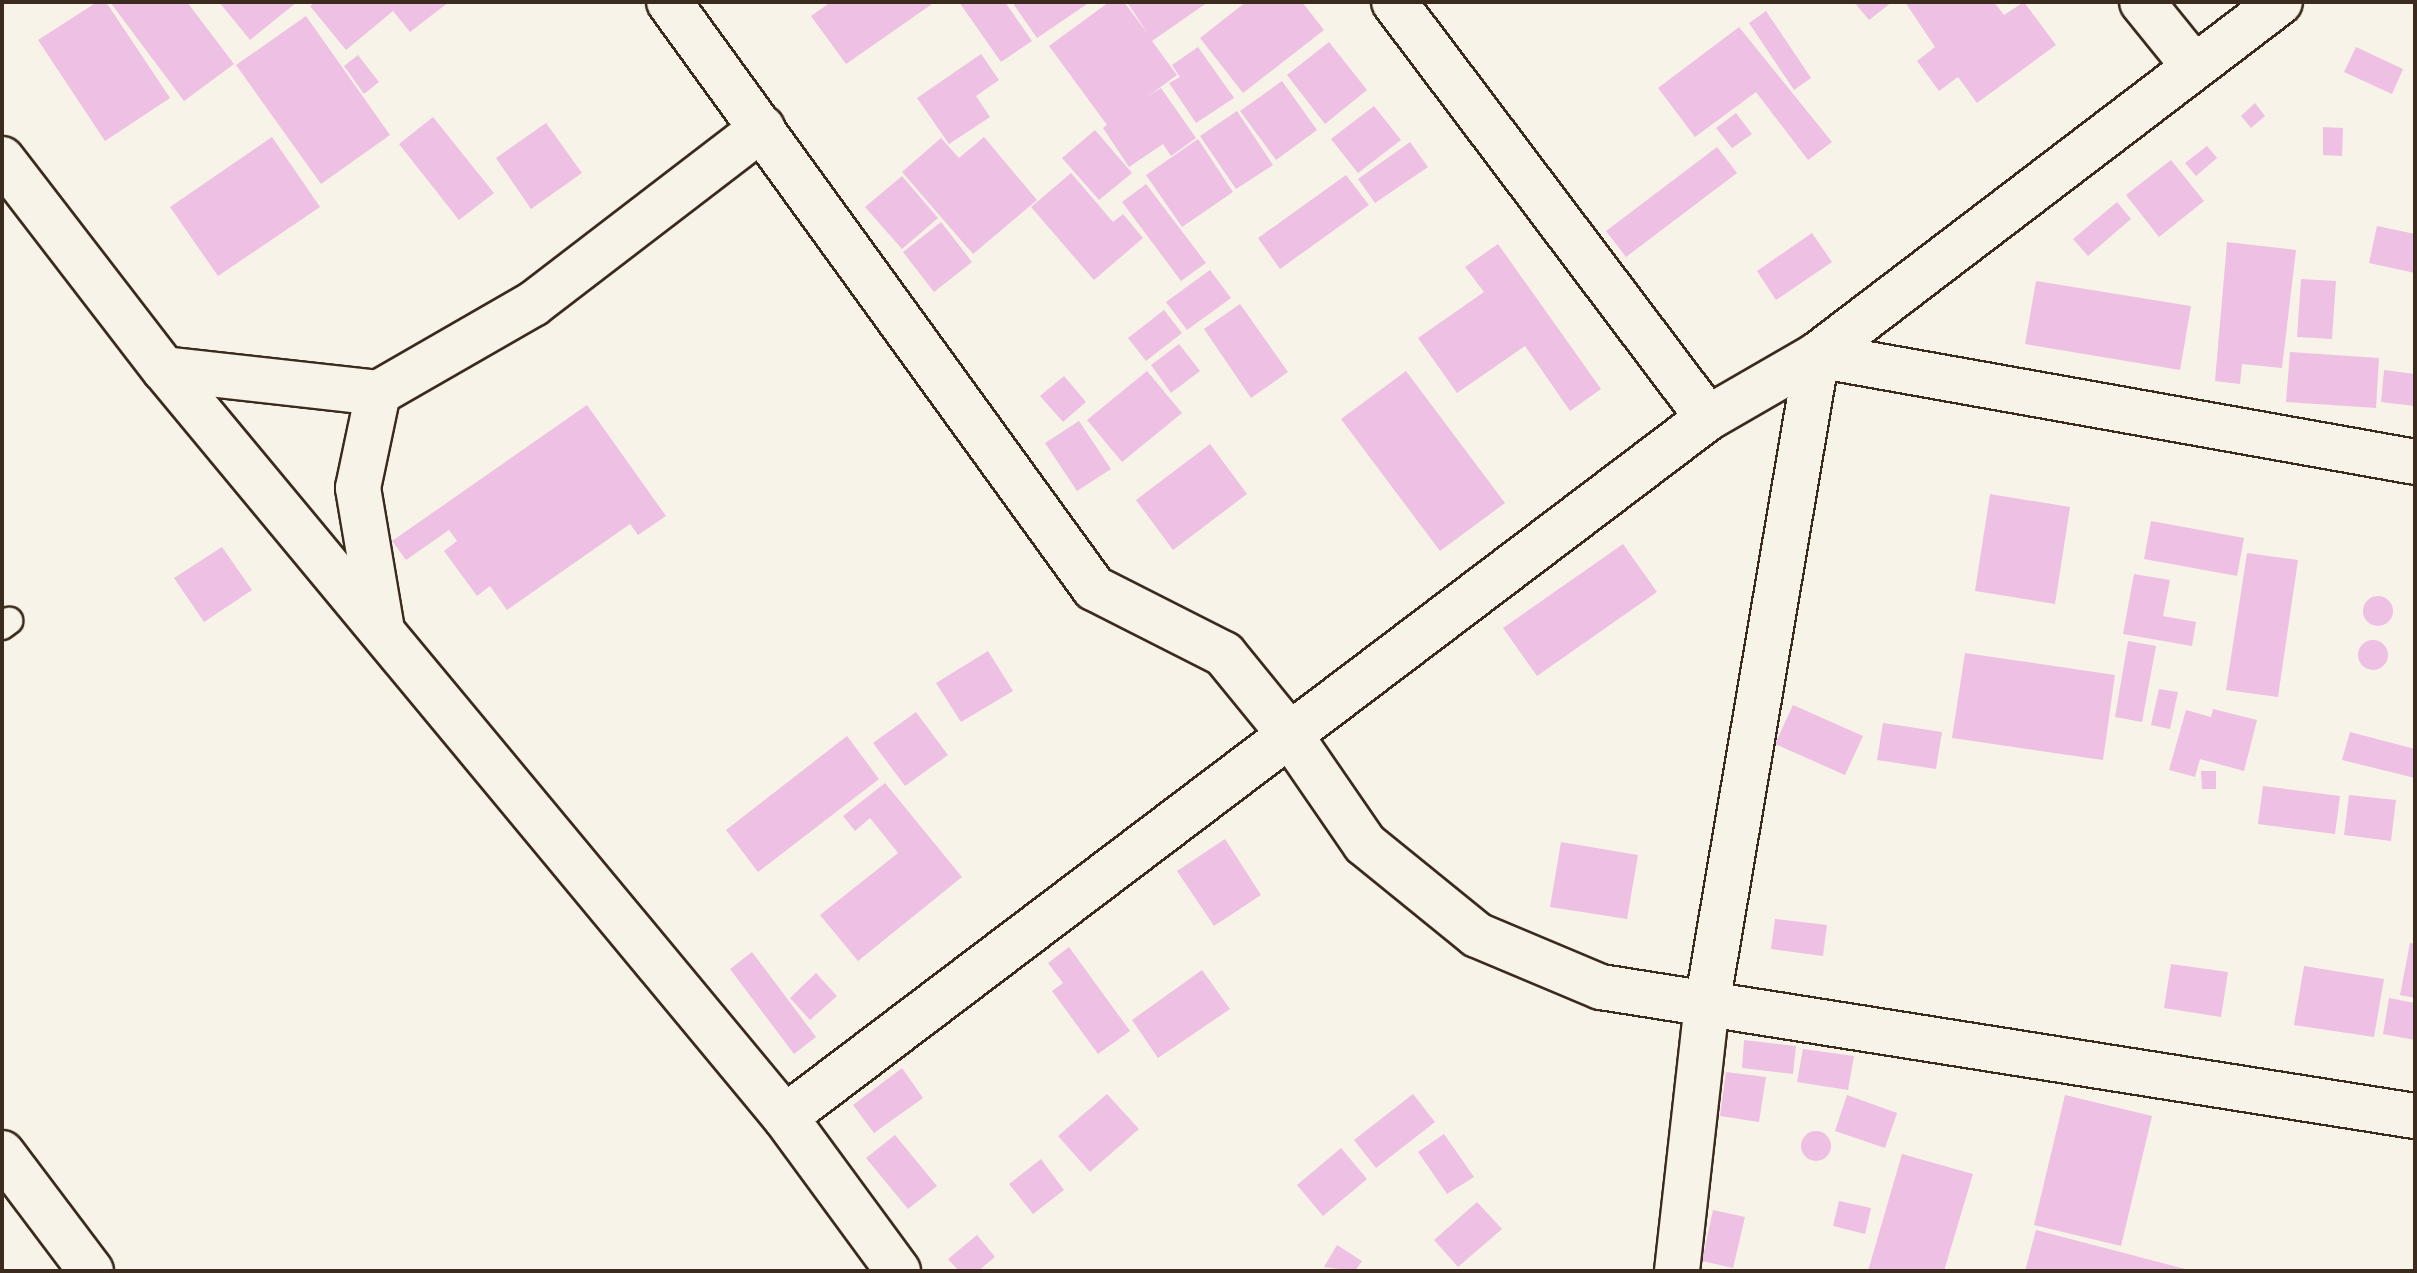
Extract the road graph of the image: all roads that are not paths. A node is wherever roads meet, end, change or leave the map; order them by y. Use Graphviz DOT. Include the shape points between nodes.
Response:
graph roads {
  1 [pos="669,2"];
  2 [pos="1394,2"];
  3 [pos="2142,2"];
  4 [pos="2280,2"];
  5 [pos="2193,65"];
  6 [pos="762,128"];
  7 [pos="2,159"];
  8 [pos="1817,355"];
  9 [pos="164,369"];
  10 [pos="378,393"];
  11 [pos="1708,418"];
  12 [pos="2415,462"];
  13 [pos="382,631"];
  14 [pos="1290,735"];
  15 [pos="1707,1005"];
  16 [pos="2415,1116"];
  17 [pos="785,1117"];
  18 [pos="2,1153"];
  19 [pos="91,1271"];
  20 [pos="898,1271"];
  21 [pos="1677,1271"];
  1 -- 6 [label="main road"];
  2 -- 11 [label="main road"];
  3 -- 5 [label="main road"];
  4 -- 5 [label="main road"];
  5 -- 8 [label="main road"];
  6 -- 10 [label="main road" via="533,304"];
  6 -- 14 [label="main road" via="1094,588 1224,654"];
  7 -- 9 [label="main road"];
  8 -- 11 [label="main road"];
  8 -- 12 [label="main road"];
  8 -- 15 [label="main road"];
  9 -- 10 [label="main road"];
  9 -- 13 [label="main road"];
  10 -- 13 [label="main road" via="358,488"];
  11 -- 14 [label="main road"];
  13 -- 17 [label="main road"];
  14 -- 15 [label="main road" via="1365,844 1477,935 1601,987"];
  14 -- 17 [label="main road"];
  15 -- 16 [label="main road"];
  15 -- 21 [label="main road"];
  17 -- 20 [label="main road"];
  18 -- 19 [label="main road"];
}
